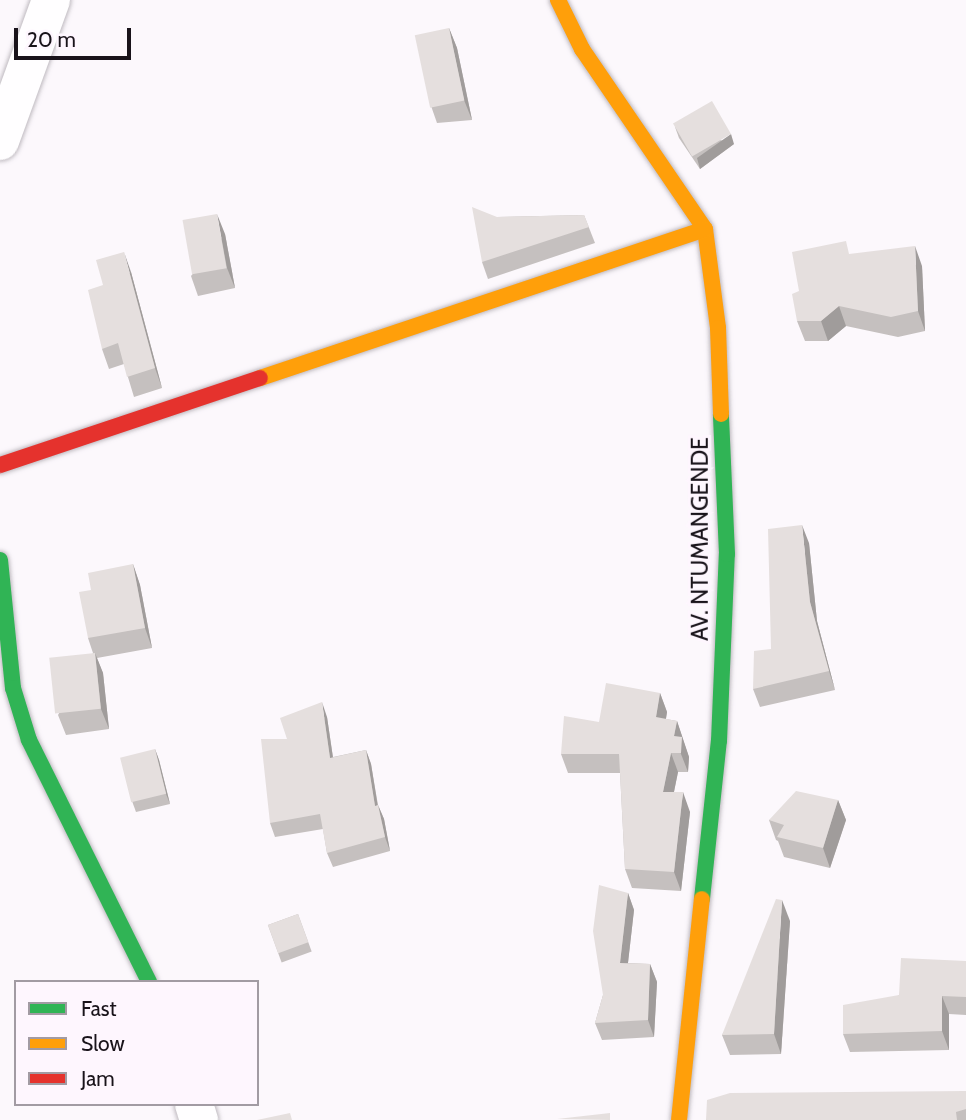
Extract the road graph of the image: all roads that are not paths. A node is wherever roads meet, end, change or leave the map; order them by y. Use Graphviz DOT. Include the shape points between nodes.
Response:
graph roads {
  1 [pos="51,0"];
  2 [pos="558,0"];
  3 [pos="0,141"];
  4 [pos="705,229"];
  5 [pos="0,465"];
  6 [pos="0,560"];
  7 [pos="148,980"];
  8 [pos="679,1120"];
  1 -- 3 [label="street"];
  2 -- 4 [label="street, AV. NTUMANGENDE" via="582,49"];
  4 -- 5 [label="street"];
  4 -- 8 [label="street, AV. NTUMANGENDE" via="718,328 727,554 719,741"];
  6 -- 7 [label="street" via="13,688 29,740"];
}
